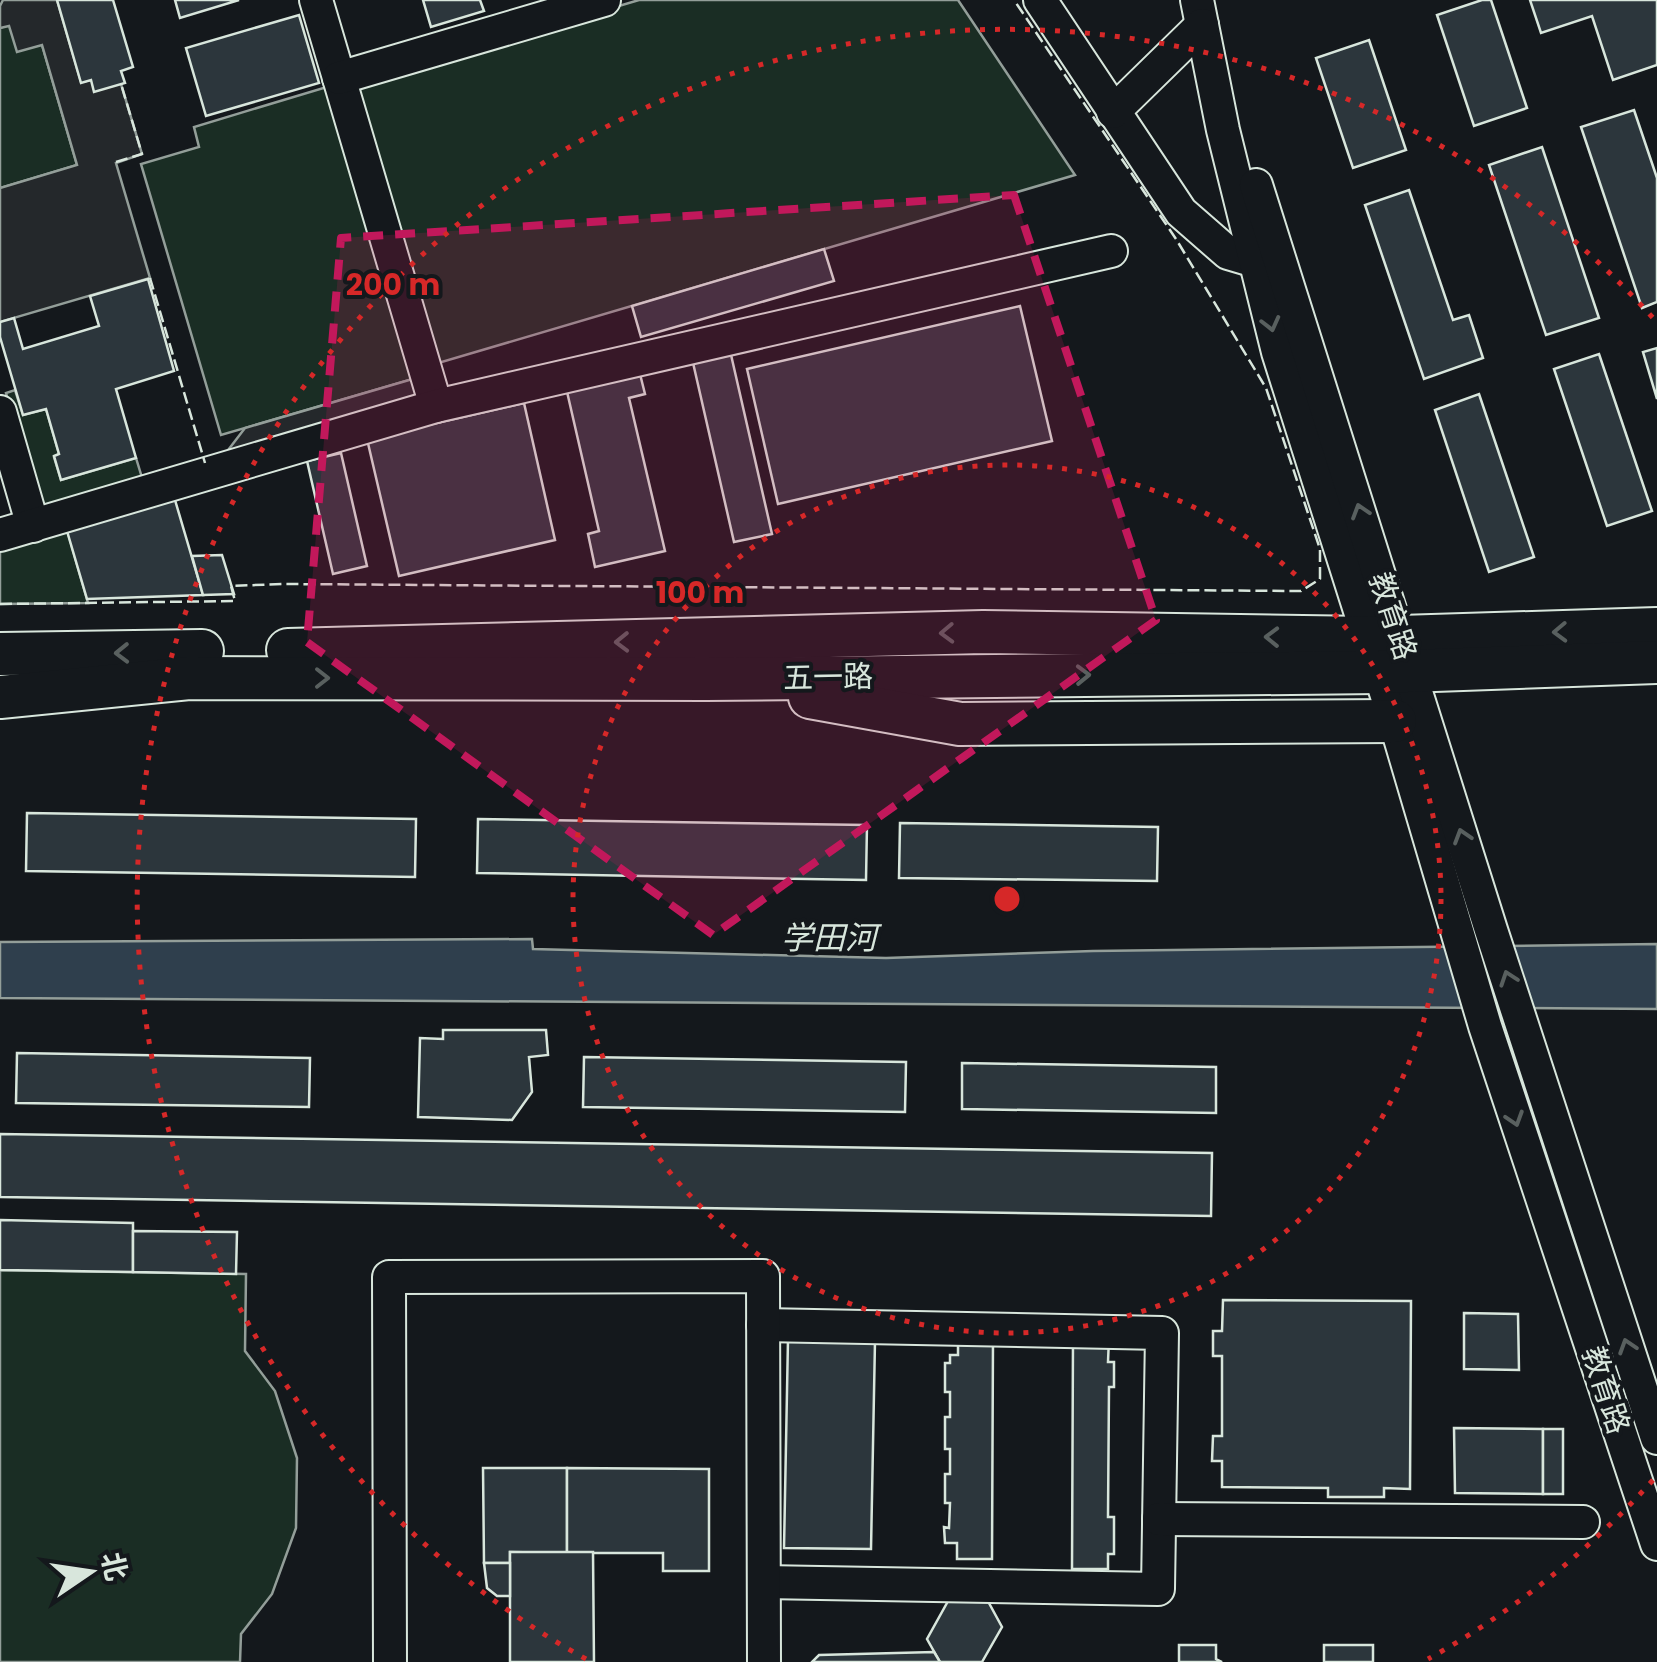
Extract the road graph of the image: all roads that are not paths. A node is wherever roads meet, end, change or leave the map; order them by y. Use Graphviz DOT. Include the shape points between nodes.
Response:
graph roads {
  1 [pos="316,0"];
  2 [pos="604,0"];
  3 [pos="1040,0"];
  4 [pos="1199,12"];
  5 [pos="339,78"];
  6 [pos="1112,112"];
  7 [pos="1111,251"];
  8 [pos="1255,261"];
  9 [pos="436,406"];
  10 [pos="0,412"];
  11 [pos="34,526"];
  12 [pos="0,535"];
  13 [pos="1657,630"];
  14 [pos="0,654"];
  15 [pos="1390,655"];
  16 [pos="1657,662"];
  17 [pos="189,678"];
  18 [pos="706,678"];
  19 [pos="0,697"];
  20 [pos="0,716"];
  21 [pos="1394,721"];
  22 [pos="764,1325"];
  23 [pos="1657,1438"];
  24 [pos="1159,1519"];
  25 [pos="1583,1522"];
  26 [pos="1657,1544"];
  27 [pos="764,1582"];
  28 [pos="390,1662"];
  29 [pos="764,1662"];
  1 -- 5 [label="street"];
  2 -- 5 [label="street"];
  3 -- 6 [label="street"];
  4 -- 6 [label="street"];
  4 -- 8 [label="street, 教育路"];
  15 -- 4 [label="street, 教育路, one-way" via="1282,264"];
  5 -- 9 [label="street"];
  6 -- 8 [label="street" via="1181,212 1228,253"];
  7 -- 9 [label="street"];
  8 -- 15 [label="street, 教育路, one-way" via="1278,352"];
  9 -- 11 [label="street"];
  10 -- 11 [label="street"];
  11 -- 12 [label="street"];
  13 -- 15 [label="main road, 五一路, one-way"];
  15 -- 14 [label="main road, 五一路, one-way" via="983,632"];
  15 -- 16 [label="main road, 五一路"];
  18 -- 15 [label="main road, 五一路, one-way"];
  15 -- 21 [label="street, 教育路"];
  23 -- 15 [label="street, 教育路, one-way" via="1491,930"];
  17 -- 18 [label="main road, 五一路, one-way"];
  17 -- 19 [label="main road, 五一路"];
  17 -- 20 [label="main road"];
  18 -- 21 [label="main road" via="960,724"];
  21 -- 26 [label="street, 教育路, one-way" via="1485,1026"];
  22 -- 24 [label="street" via="1162,1333"];
  22 -- 27 [label="street"];
  22 -- 28 [label="street" via="764,1276 389,1276"];
  24 -- 25 [label="street"];
  24 -- 27 [label="street" via="1158,1590"];
  27 -- 29 [label="street"];
}
